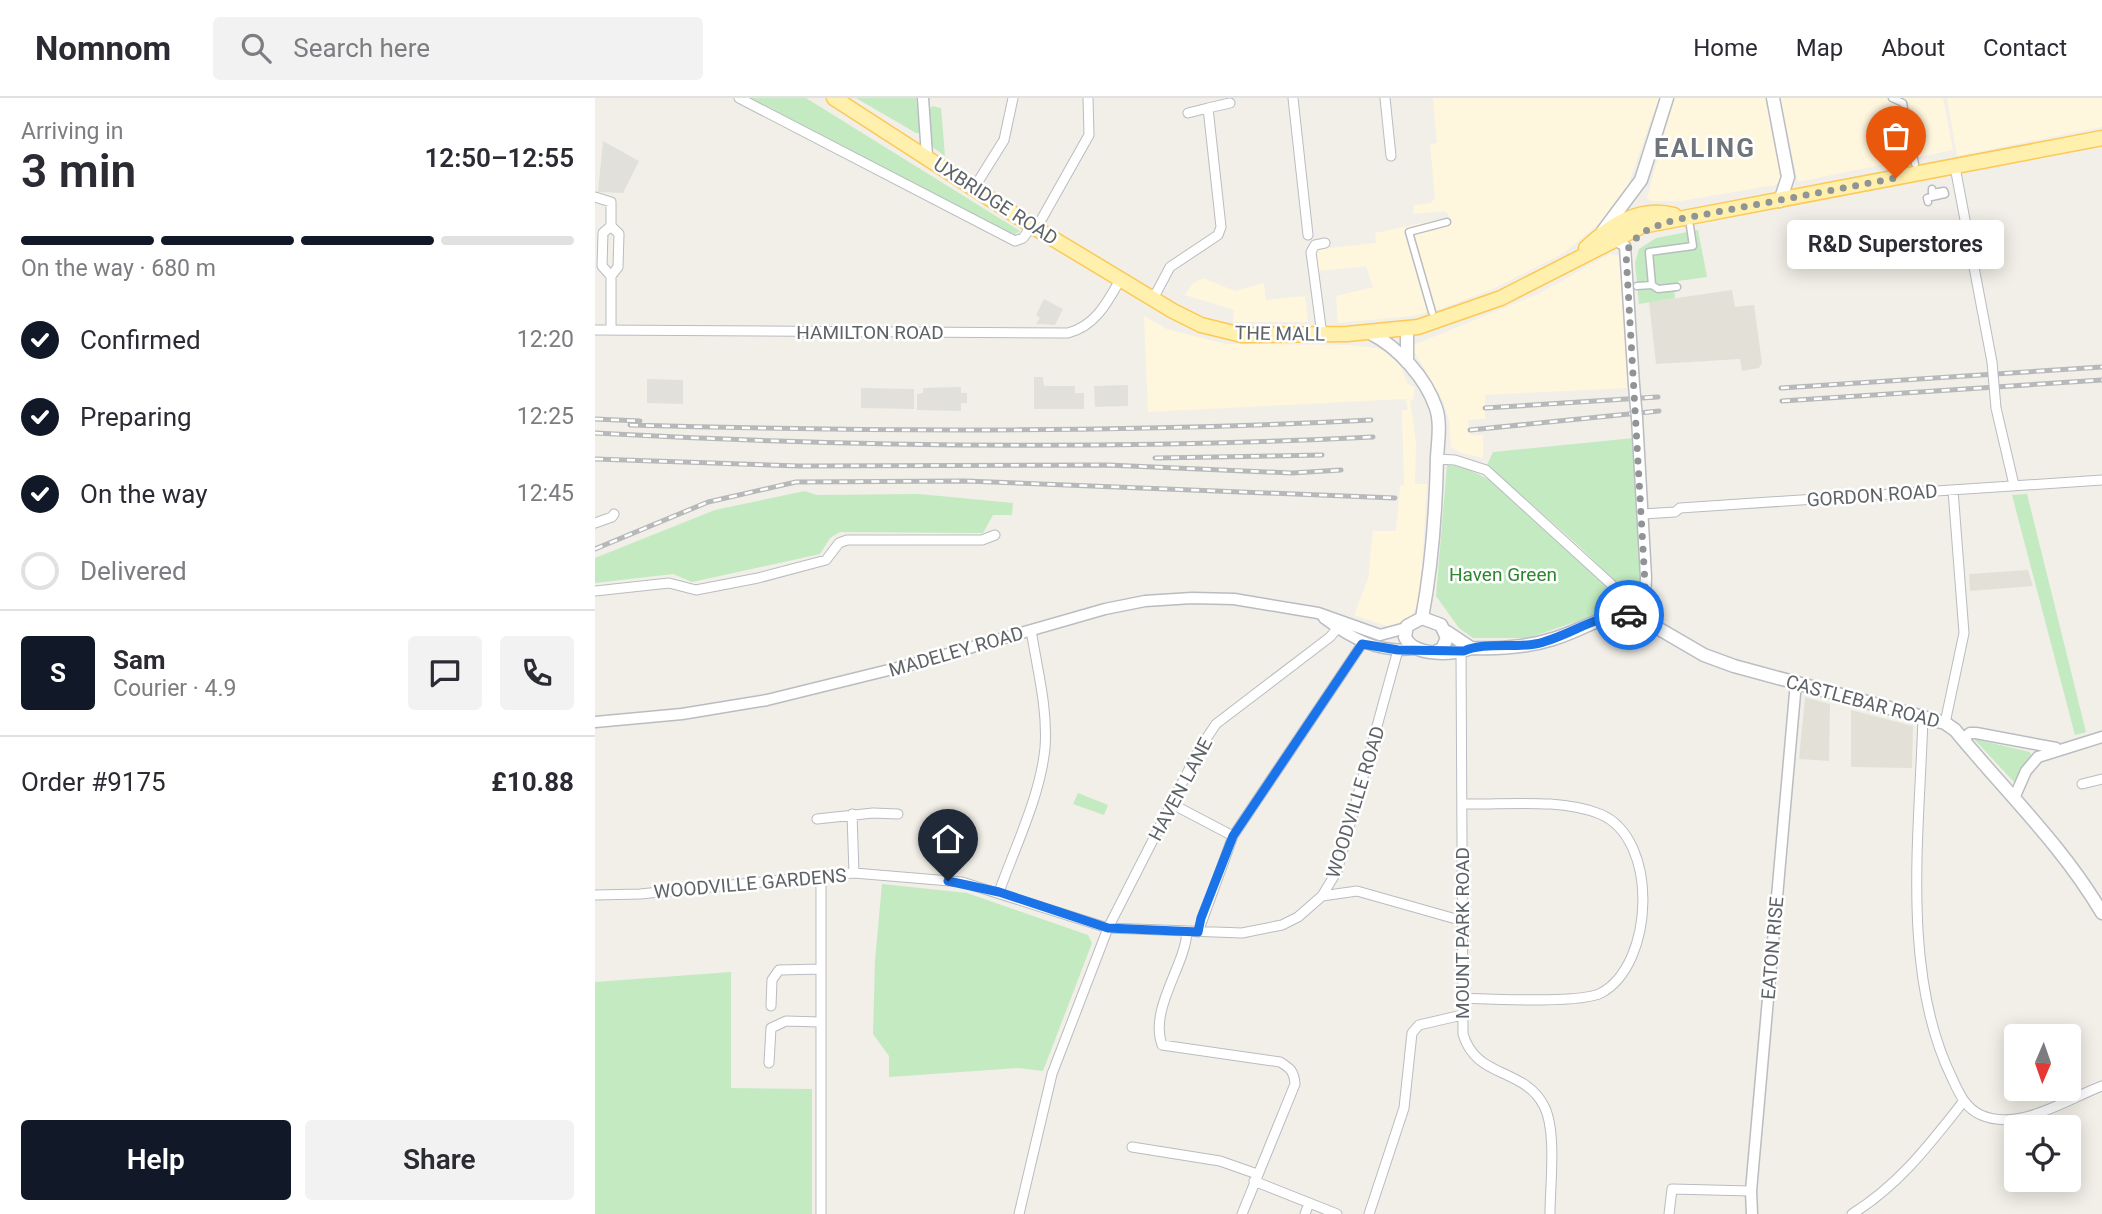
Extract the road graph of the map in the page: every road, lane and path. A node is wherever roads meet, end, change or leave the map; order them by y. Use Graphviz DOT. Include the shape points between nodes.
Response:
graph roads {
  1 [pos="739,98"];
  2 [pos="834,98"];
  3 [pos="923,98"];
  4 [pos="1013,98"];
  5 [pos="1089,98"];
  6 [pos="1293,98"];
  7 [pos="1385,98"];
  8 [pos="1667,98"];
  9 [pos="1773,98"];
  10 [pos="1892,98"];
  11 [pos="1230,103"];
  12 [pos="1208,108"];
  13 [pos="1188,113"];
  14 [pos="2102,138"];
  15 [pos="927,156"];
  16 [pos="1391,156"];
  17 [pos="1915,164"];
  18 [pos="1955,167"];
  19 [pos="1788,177"];
  20 [pos="974,188"];
  21 [pos="1637,188"];
  22 [pos="1931,190"];
  23 [pos="1807,196"];
  24 [pos="595,197"];
  25 [pos="1780,201"];
  26 [pos="1928,202"];
  27 [pos="1635,216"];
  28 [pos="1447,222"];
  29 [pos="1683,222"];
  30 [pos="1656,223"];
  31 [pos="611,226"];
  32 [pos="1034,228"];
  33 [pos="1308,235"];
  34 [pos="1598,237"];
  35 [pos="1616,238"];
  36 [pos="1325,243"];
  37 [pos="1626,253"];
  38 [pos="1575,258"];
  39 [pos="611,276"];
  40 [pos="1120,280"];
  41 [pos="1652,285"];
  42 [pos="1637,286"];
  43 [pos="1677,286"];
  44 [pos="1156,301"];
  45 [pos="1432,312"];
  46 [pos="595,330"];
  47 [pos="611,330"];
  48 [pos="1408,330"];
  49 [pos="1370,333"];
  50 [pos="1322,335"];
  51 [pos="1407,362"];
  52 [pos="1437,459"];
  53 [pos="2102,480"];
  54 [pos="2014,485"];
  55 [pos="1954,489"];
  56 [pos="614,514"];
  57 [pos="1643,514"];
  58 [pos="595,523"];
  59 [pos="995,535"];
  60 [pos="595,591"];
  61 [pos="1631,615"];
  62 [pos="1422,618"];
  63 [pos="1644,621"];
  64 [pos="1341,624"];
  65 [pos="1406,628"];
  66 [pos="1031,630"];
  67 [pos="1447,632"];
  68 [pos="1362,644"];
  69 [pos="1414,649"];
  70 [pos="1398,650"];
  71 [pos="1466,650"];
  72 [pos="1437,651"];
  73 [pos="1796,682"];
  74 [pos="1923,715"];
  75 [pos="595,722"];
  76 [pos="1945,723"];
  77 [pos="2102,737"];
  78 [pos="1963,739"];
  79 [pos="2036,745"];
  80 [pos="2059,748"];
  81 [pos="2038,757"];
  82 [pos="2102,779"];
  83 [pos="2082,784"];
  84 [pos="2015,796"];
  85 [pos="1172,804"];
  86 [pos="1462,804"];
  87 [pos="852,814"];
  88 [pos="898,814"];
  89 [pos="817,819"];
  90 [pos="1233,836"];
  91 [pos="854,873"];
  92 [pos="821,875"];
  93 [pos="1332,882"];
  94 [pos="1357,891"];
  95 [pos="999,892"];
  96 [pos="595,895"];
  97 [pos="1322,896"];
  98 [pos="2102,913"];
  99 [pos="1463,921"];
  100 [pos="1108,928"];
  101 [pos="1187,932"];
  102 [pos="1198,932"];
  103 [pos="821,969"];
  104 [pos="1462,998"];
  105 [pos="771,1006"];
  106 [pos="1462,1015"];
  107 [pos="820,1022"];
  108 [pos="769,1063"];
  109 [pos="2102,1086"];
  110 [pos="1963,1102"];
  111 [pos="1132,1147"];
  112 [pos="1256,1178"];
  113 [pos="1751,1191"];
  114 [pos="1309,1203"];
  115 [pos="821,1214"];
  116 [pos="1019,1214"];
  117 [pos="1242,1214"];
  118 [pos="1305,1214"];
  119 [pos="1337,1214"];
  120 [pos="1369,1214"];
  121 [pos="1550,1214"];
  122 [pos="1669,1214"];
  123 [pos="1752,1214"];
  124 [pos="1852,1214"];
  1 -- 32 [label="street" via="1015,241"];
  2 -- 15 [label="main road, UXBRIDGE ROAD"];
  3 -- 15 [label="street"];
  4 -- 20 [label="street" via="1004,140"];
  5 -- 32 [label="street" via="1089,135"];
  6 -- 33 [label="street"];
  7 -- 16 [label="street"];
  8 -- 21 [label="main road"];
  9 -- 19 [label="main road"];
  10 -- 17 [label="street" via="1903,103"];
  11 -- 12 [label="street"];
  12 -- 13 [label="street"];
  12 -- 44 [label="street" via="1221,228 1218,235 1170,267"];
  14 -- 18 [label="main road"];
  15 -- 20 [label="main road, UXBRIDGE ROAD"];
  18 -- 23 [label="main road"];
  18 -- 54 [label="street, bridge" via="1992,362 1996,408"];
  19 -- 23 [label="main road"];
  19 -- 25 [label="main road"];
  20 -- 32 [label="main road, UXBRIDGE ROAD"];
  21 -- 27 [label="main road" via="1632,201"];
  21 -- 34 [label="main road"];
  22 -- 26 [label="street" via="1945,194 1927,198"];
  23 -- 25 [label="main road"];
  24 -- 31 [label="street" via="611,202"];
  25 -- 29 [label="main road"];
  27 -- 29 [label="main road" via="1665,213"];
  27 -- 30 [label="main road"];
  27 -- 34 [label="main road"];
  28 -- 45 [label="street" via="1409,232"];
  29 -- 30 [label="main road"];
  29 -- 37 [label="street" via="1643,231"];
  29 -- 41 [label="street" via="1693,246 1649,252"];
  30 -- 35 [label="main road"];
  31 -- 39 [label="street" via="619,234 618,267"];
  31 -- 39 [label="street" via="603,233 602,266"];
  32 -- 40 [label="main road, UXBRIDGE ROAD"];
  34 -- 35 [label="street"];
  34 -- 38 [label="main road"];
  35 -- 37 [label="street"];
  35 -- 38 [label="main road"];
  36 -- 50 [label="street" via="1315,245 1311,252"];
  37 -- 57 [label="street, bridge"];
  38 -- 48 [label="main road, THE MALL" via="1486,304"];
  39 -- 47 [label="street"];
  40 -- 44 [label="main road, UXBRIDGE ROAD"];
  40 -- 47 [label="street, HAMILTON ROAD" via="1095,318 1068,332"];
  41 -- 42 [label="street"];
  41 -- 43 [label="street" via="1658,289"];
  44 -- 50 [label="main road, THE MALL" via="1201,325 1242,335"];
  46 -- 47 [label="street, HAMILTON ROAD"];
  48 -- 49 [label="main road, THE MALL"];
  48 -- 51 [label="main road"];
  49 -- 50 [label="main road, THE MALL"];
  49 -- 51 [label="main road"];
  51 -- 52 [label="main road" via="1437,409"];
  52 -- 61 [label="street" via="1486,470 1611,583"];
  52 -- 62 [label="main road" via="1428,592"];
  53 -- 54 [label="street, GORDON ROAD"];
  54 -- 55 [label="street, GORDON ROAD"];
  55 -- 57 [label="street, GORDON ROAD"];
  55 -- 76 [label="street" via="1964,633"];
  56 -- 58 [label="street"];
  57 -- 63 [label="street"];
  59 -- 60 [label="street" via="982,540 848,540 839,542 826,560 758,578 696,590 669,583"];
  61 -- 63 [label="main road, CASTLEBAR ROAD"];
  61 -- 71 [label="main road" via="1606,618 1535,644"];
  62 -- 65 [label="main road"];
  62 -- 67 [label="main road" via="1437,622"];
  63 -- 73 [label="main road, CASTLEBAR ROAD" via="1704,655"];
  64 -- 65 [label="street, MADELEY ROAD" via="1384,635"];
  64 -- 66 [label="street, MADELEY ROAD" via="1318,613 1234,599 1192,598 1105,609"];
  64 -- 68 [label="street, MADELEY ROAD"];
  64 -- 85 [label="street, HAVEN LANE" via="1216,724"];
  65 -- 69 [label="main road" via="1406,642"];
  66 -- 75 [label="street, MADELEY ROAD" via="767,701"];
  66 -- 95 [label="street" via="1045,749"];
  67 -- 71 [label="main road"];
  67 -- 72 [label="main road"];
  68 -- 70 [label="street, MADELEY ROAD"];
  68 -- 90 [label="street"];
  69 -- 70 [label="street, MADELEY ROAD"];
  69 -- 72 [label="main road"];
  70 -- 93 [label="street, WOODVILLE ROAD"];
  71 -- 72 [label="main road"];
  71 -- 86 [label="street, MOUNT PARK ROAD"];
  73 -- 74 [label="main road, CASTLEBAR ROAD"];
  73 -- 113 [label="street, EATON RISE"];
  74 -- 76 [label="main road, CASTLEBAR ROAD"];
  74 -- 110 [label="street" via="1919,961 1945,1066"];
  76 -- 78 [label="main road, CASTLEBAR ROAD"];
  77 -- 80 [label="street"];
  78 -- 79 [label="street" via="1976,733"];
  78 -- 84 [label="main road, CASTLEBAR ROAD"];
  79 -- 80 [label="street"];
  79 -- 81 [label="street"];
  80 -- 81 [label="street"];
  81 -- 84 [label="street"];
  82 -- 83 [label="street"];
  84 -- 98 [label="main road, CASTLEBAR ROAD" via="2085,884"];
  85 -- 90 [label="street"];
  85 -- 100 [label="street, HAVEN LANE"];
  86 -- 99 [label="street, MOUNT PARK ROAD"];
  86 -- 104 [label="street" via="1566,806 1601,815 1619,827 1632,844 1642,882 1642,917 1623,976 1599,994"];
  87 -- 88 [label="street"];
  87 -- 89 [label="street"];
  87 -- 91 [label="street"];
  90 -- 102 [label="street"];
  91 -- 92 [label="street, WOODVILLE GARDENS"];
  91 -- 95 [label="street, WOODVILLE GARDENS" via="962,882"];
  92 -- 96 [label="street, WOODVILLE GARDENS"];
  92 -- 103 [label="street"];
  93 -- 94 [label="street"];
  93 -- 97 [label="street, WOODVILLE ROAD"];
  94 -- 97 [label="street"];
  94 -- 99 [label="street"];
  95 -- 100 [label="street, WOODVILLE GARDENS"];
  97 -- 102 [label="street, WOODVILLE ROAD" via="1282,925 1242,933"];
  99 -- 104 [label="street, MOUNT PARK ROAD"];
  100 -- 101 [label="street, WOODVILLE ROAD"];
  100 -- 116 [label="street, HAVEN LANE" via="1052,1074"];
  101 -- 102 [label="street, WOODVILLE ROAD"];
  101 -- 112 [label="street" via="1167,991 1162,1045 1280,1062 1291,1068 1294,1076 1295,1084"];
  103 -- 105 [label="street" via="775,973"];
  103 -- 107 [label="street"];
  104 -- 106 [label="street, MOUNT PARK ROAD"];
  106 -- 120 [label="street" via="1419,1025 1412,1033 1404,1108"];
  106 -- 121 [label="street, MOUNT PARK ROAD" via="1463,1034 1473,1056 1518,1079 1545,1107 1550,1124"];
  107 -- 108 [label="street" via="786,1021 771,1028"];
  107 -- 115 [label="street"];
  109 -- 110 [label="street" via="2026,1117 1981,1115"];
  110 -- 124 [label="street" via="1908,1171"];
  111 -- 112 [label="street" via="1220,1161"];
  112 -- 114 [label="street"];
  112 -- 117 [label="street"];
  113 -- 122 [label="street" via="1672,1189"];
  113 -- 123 [label="street, EATON RISE"];
  114 -- 118 [label="street"];
  114 -- 119 [label="street"];
}
